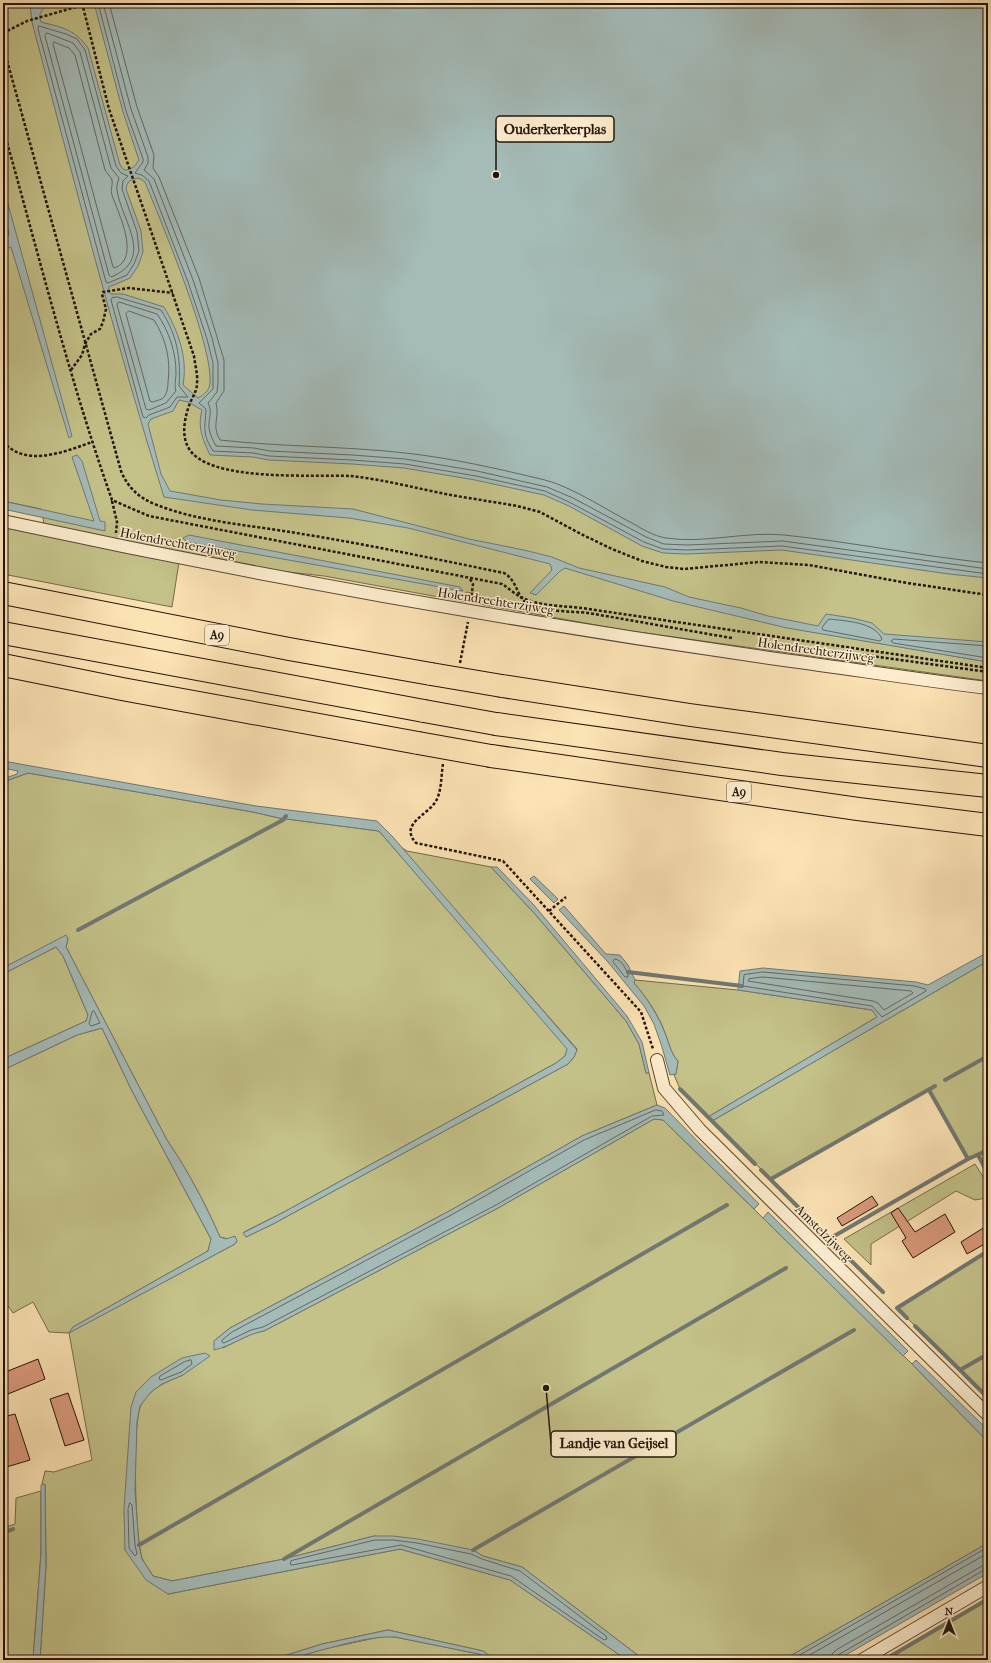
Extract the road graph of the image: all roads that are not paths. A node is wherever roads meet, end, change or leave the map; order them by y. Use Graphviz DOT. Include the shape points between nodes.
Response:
graph roads {
  1 [pos="3,521"];
  2 [pos="3,593"];
  3 [pos="3,632"];
  4 [pos="3,665"];
  5 [pos="988,688"];
  6 [pos="988,756"];
  7 [pos="988,786"];
  8 [pos="988,825"];
  9 [pos="657,1060"];
  10 [pos="988,1415"];
  11 [pos="988,1586"];
  12 [pos="862,1660"];
  1 -- 5 [label="street, Holendrechterzijweg" via="114,545 470,612 660,642"];
  2 -- 6 [label="highway, A9, bridge" via="289,649 502,686"];
  3 -- 7 [label="highway, bridge" via="496,724 782,764"];
  4 -- 8 [label="highway, A9, bridge" via="491,756 858,809"];
  9 -- 10 [label="street, Amstelzijweg" via="664,1088 700,1130"];
  11 -- 12 [label="street"];
}
